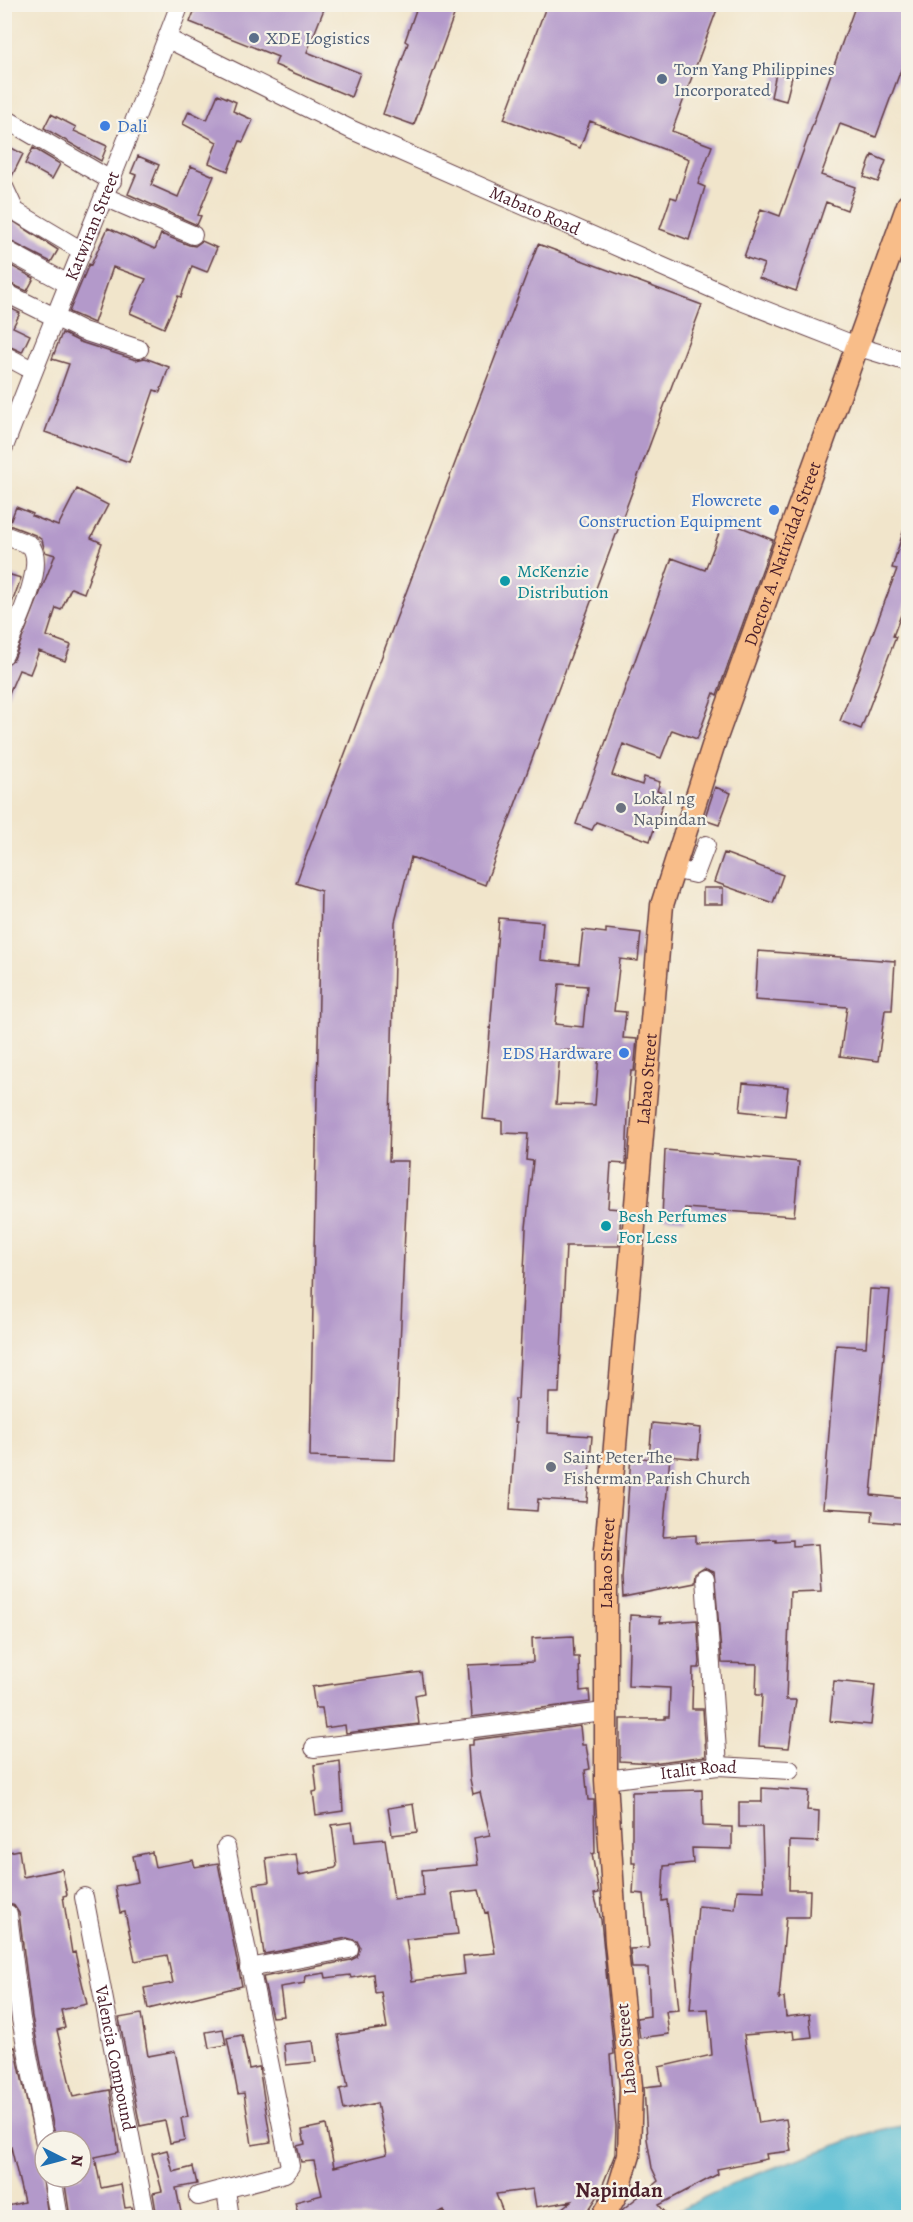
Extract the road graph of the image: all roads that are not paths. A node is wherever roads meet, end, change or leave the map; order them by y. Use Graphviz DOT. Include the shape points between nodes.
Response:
graph roads {
  1 [pos="180,4"];
  2 [pos="168,39"];
  3 [pos="4,118"];
  4 [pos="4,187"];
  5 [pos="109,189"];
  6 [pos="909,205"];
  7 [pos="193,235"];
  8 [pos="4,249"];
  9 [pos="82,250"];
  10 [pos="68,284"];
  11 [pos="4,292"];
  12 [pos="53,318"];
  13 [pos="859,347"];
  14 [pos="139,350"];
  15 [pos="4,355"];
  16 [pos="909,362"];
  17 [pos="32,370"];
  18 [pos="6,437"];
  19 [pos="4,536"];
  20 [pos="4,655"];
  21 [pos="706,845"];
  22 [pos="673,868"];
  23 [pos="662,905"];
  24 [pos="705,1578"];
  25 [pos="604,1712"];
  26 [pos="314,1748"];
  27 [pos="718,1766"];
  28 [pos="790,1770"];
  29 [pos="606,1780"];
  30 [pos="226,1847"];
  31 [pos="84,1898"];
  32 [pos="8,1914"];
  33 [pos="349,1949"];
  34 [pos="249,1968"];
  35 [pos="13,2020"];
  36 [pos="41,2129"];
  37 [pos="54,2189"];
  38 [pos="226,2190"];
  39 [pos="198,2196"];
  40 [pos="60,2217"];
  41 [pos="146,2217"];
  42 [pos="230,2217"];
  43 [pos="602,2217"];
  1 -- 2 [label="street, Katwiran Street"];
  2 -- 5 [label="street, Katwiran Street"];
  2 -- 13 [label="street, Mabato Road" via="370,138 736,299"];
  3 -- 5 [label="street"];
  4 -- 9 [label="street" via="15,211"];
  5 -- 7 [label="street"];
  5 -- 9 [label="street, Katwiran Street"];
  6 -- 13 [label="main road, Doctor A. Natividad Street"];
  8 -- 10 [label="street"];
  9 -- 10 [label="street, Katwiran Street"];
  10 -- 12 [label="street, Katwiran Street"];
  11 -- 12 [label="street"];
  12 -- 14 [label="street"];
  12 -- 17 [label="street, Katwiran Street"];
  13 -- 16 [label="street, Mabato Road"];
  13 -- 22 [label="main road, Doctor A. Natividad Street" via="714,743"];
  15 -- 17 [label="street"];
  17 -- 18 [label="street, Katwiran Street"];
  19 -- 20 [label="street" via="30,545 36,559 35,574"];
  21 -- 22 [label="street" via="695,874"];
  22 -- 23 [label="main road, Doctor A. Natividad Street"];
  23 -- 25 [label="main road, Labao Street" via="611,1479"];
  24 -- 27 [label="street"];
  25 -- 26 [label="street"];
  25 -- 29 [label="main road, Labao Street"];
  27 -- 28 [label="street, Italit Road"];
  27 -- 29 [label="street, Italit Road"];
  29 -- 43 [label="main road, Labao Street" via="616,1942 631,2086 629,2155 618,2191"];
  30 -- 34 [label="street"];
  31 -- 41 [label="street, Valencia Compound"];
  32 -- 35 [label="street"];
  33 -- 34 [label="street"];
  34 -- 38 [label="street" via="290,2166 285,2173"];
  35 -- 36 [label="street"];
  37 -- 40 [label="street"];
  38 -- 39 [label="street"];
  38 -- 42 [label="street"];
}
